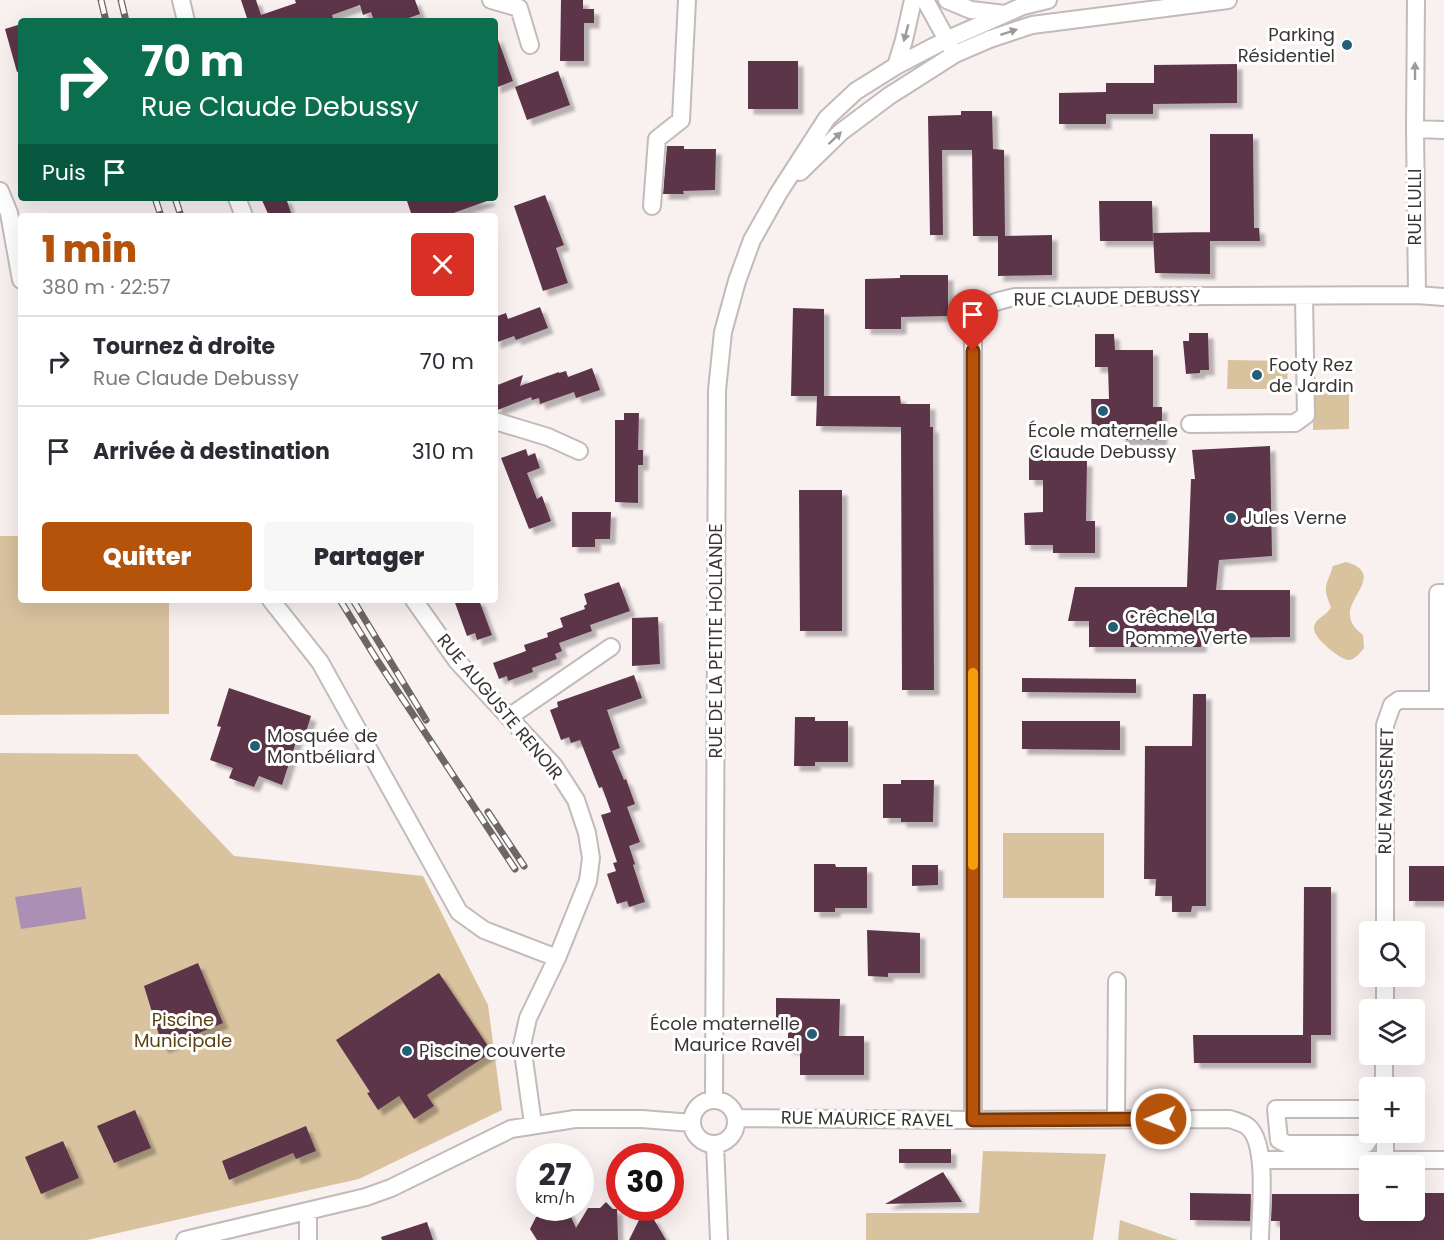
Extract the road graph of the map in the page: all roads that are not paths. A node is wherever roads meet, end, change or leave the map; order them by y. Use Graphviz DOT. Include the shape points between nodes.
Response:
graph roads {
  1 [pos="181,0"];
  2 [pos="491,0"];
  3 [pos="687,0"];
  4 [pos="913,0"];
  5 [pos="925,0"];
  6 [pos="947,0"];
  7 [pos="1048,0"];
  8 [pos="1228,0"];
  9 [pos="1416,0"];
  10 [pos="1006,14"];
  11 [pos="185,18"];
  12 [pos="530,45"];
  13 [pos="951,47"];
  14 [pos="896,66"];
  15 [pos="1415,129"];
  16 [pos="1444,130"];
  17 [pos="0,191"];
  18 [pos="778,194"];
  19 [pos="652,206"];
  20 [pos="18,263"];
  21 [pos="1417,295"];
  22 [pos="1304,297"];
  23 [pos="1444,297"];
  24 [pos="498,422"];
  25 [pos="1190,424"];
  26 [pos="579,451"];
  27 [pos="1444,593"];
  28 [pos="273,603"];
  29 [pos="416,603"];
  30 [pos="1441,620"];
  31 [pos="611,647"];
  32 [pos="1441,662"];
  33 [pos="1441,700"];
  34 [pos="509,717"];
  35 [pos="1384,921"];
  36 [pos="557,958"];
  37 [pos="1116,981"];
  38 [pos="714,1100"];
  39 [pos="1359,1109"];
  40 [pos="736,1118"];
  41 [pos="1116,1119"];
  42 [pos="973,1120"];
  43 [pos="692,1123"];
  44 [pos="533,1124"];
  45 [pos="1367,1143"];
  46 [pos="715,1144"];
  47 [pos="1261,1160"];
  48 [pos="1359,1160"];
  49 [pos="1425,1160"];
  50 [pos="1444,1160"];
  51 [pos="308,1211"];
  52 [pos="185,1240"];
  53 [pos="308,1240"];
  54 [pos="719,1240"];
  55 [pos="1260,1240"];
  1 -- 11 [label="street"];
  2 -- 12 [label="street" via="519,8"];
  3 -- 19 [label="street" via="681,120 657,139"];
  4 -- 14 [label="street, one-way"];
  5 -- 13 [label="street"];
  6 -- 10 [label="street" via="971,10"];
  7 -- 10 [label="street, RUE DE LA PETITE HOLLANDE"];
  13 -- 8 [label="street, RUE DE LA PETITE HOLLANDE, one-way" via="1032,25"];
  15 -- 9 [label="street, RUE LULLI, one-way"];
  10 -- 13 [label="street, RUE DE LA PETITE HOLLANDE"];
  13 -- 14 [label="street, RUE DE LA PETITE HOLLANDE"];
  18 -- 13 [label="street, RUE DE LA PETITE HOLLANDE, one-way" via="841,132"];
  14 -- 18 [label="street, RUE DE LA PETITE HOLLANDE" via="856,91 826,118"];
  15 -- 16 [label="street"];
  15 -- 21 [label="street, RUE LULLI"];
  17 -- 20 [label="street" via="9,213"];
  18 -- 38 [label="street, RUE DE LA PETITE HOLLANDE" via="752,240 736,281 723,332 717,390"];
  21 -- 22 [label="street, RUE CLAUDE DEBUSSY"];
  21 -- 23 [label="street"];
  22 -- 25 [label="street" via="1306,415 1295,423"];
  22 -- 42 [label="street, RUE CLAUDE DEBUSSY" via="1015,297 992,302 981,312 973,331"];
  24 -- 26 [label="street"];
  27 -- 30 [label="street" via="1438,593"];
  28 -- 36 [label="street" via="320,662 459,912 484,930"];
  29 -- 34 [label="street, RUE AUGUSTE RENOIR" via="457,662"];
  30 -- 32 [label="street"];
  31 -- 34 [label="street"];
  32 -- 33 [label="street"];
  33 -- 35 [label="street, RUE MASSENET" via="1400,700 1392,705 1385,725"];
  34 -- 36 [label="street, RUE AUGUSTE RENOIR" via="554,766 576,800 587,833 591,858 588,881"];
  36 -- 44 [label="street, RUE AUGUSTE RENOIR" via="528,1018 522,1045"];
  37 -- 41 [label="street"];
  38 -- 40 [label="street" via="731,1107"];
  38 -- 43 [label="street" via="696,1109"];
  39 -- 45 [label="street" via="1276,1109 1277,1132 1287,1144"];
  40 -- 42 [label="street, RUE MAURICE RAVEL"];
  40 -- 46 [label="street" via="734,1133"];
  41 -- 42 [label="street, RUE MAURICE RAVEL"];
  41 -- 47 [label="street, RUE MAURICE RAVEL" via="1230,1119 1248,1126 1257,1139"];
  43 -- 44 [label="street" via="575,1119"];
  43 -- 46 [label="street" via="697,1136"];
  44 -- 51 [label="street" via="511,1130 392,1188"];
  46 -- 54 [label="street"];
  47 -- 48 [label="street"];
  47 -- 55 [label="street, RUE MAURICE RAVEL"];
  49 -- 50 [label="street"];
  51 -- 52 [label="street"];
  51 -- 53 [label="street"];
}
